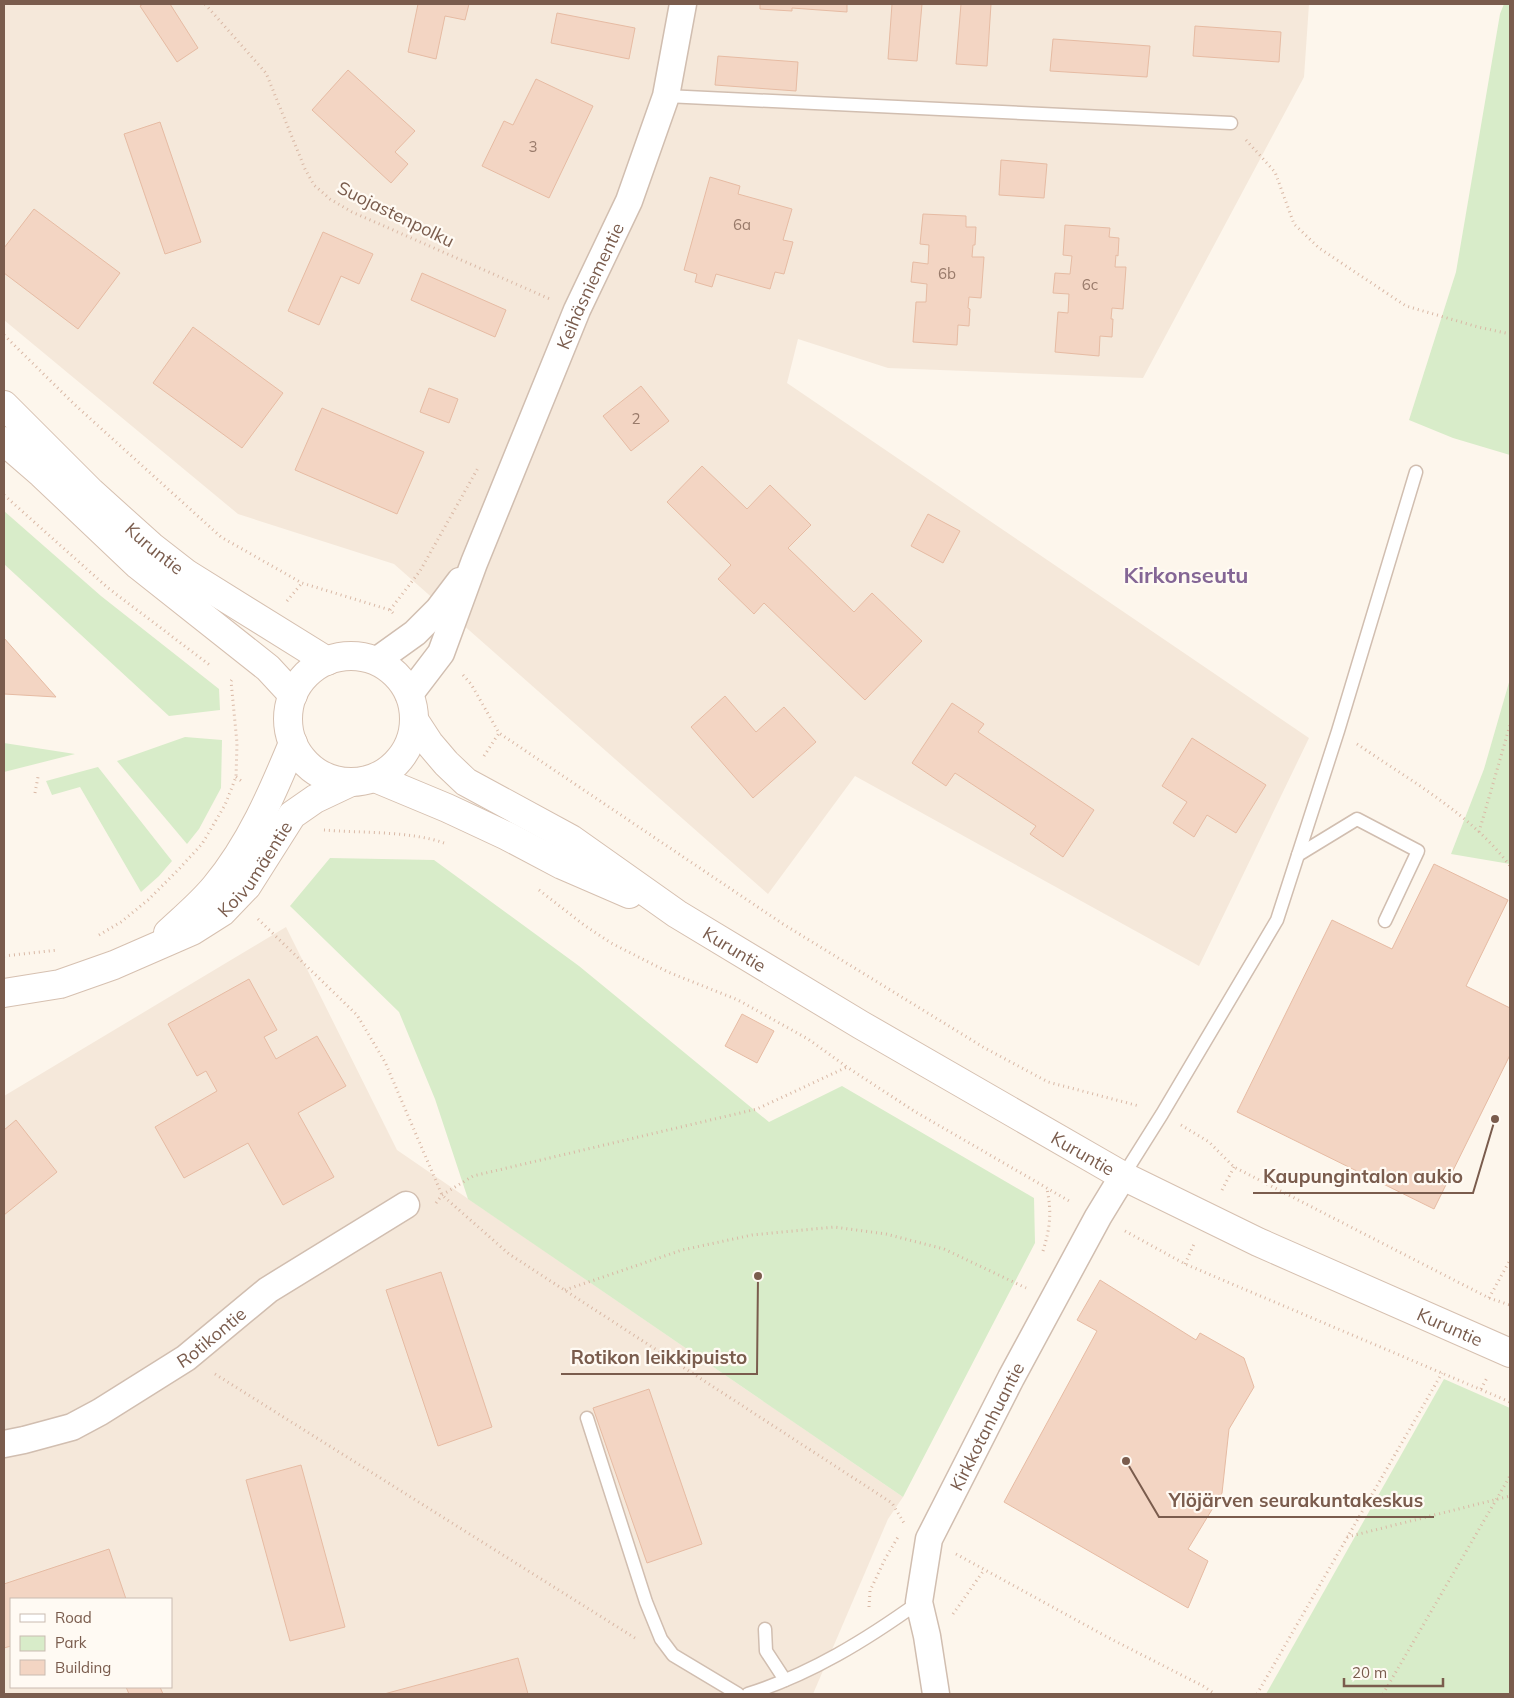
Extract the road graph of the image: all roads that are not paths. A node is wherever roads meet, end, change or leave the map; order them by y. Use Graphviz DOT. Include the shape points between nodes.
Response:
graph roads {
  1 [pos="682,4"];
  2 [pos="666,96"];
  3 [pos="1230,123"];
  4 [pos="4,406"];
  5 [pos="4,441"];
  6 [pos="1416,472"];
  7 [pos="474,563"];
  8 [pos="327,661"];
  9 [pos="376,661"];
  10 [pos="293,695"];
  11 [pos="412,708"];
  12 [pos="293,743"];
  13 [pos="363,780"];
  14 [pos="1298,855"];
  15 [pos="677,914"];
  16 [pos="1385,921"];
  17 [pos="153,948"];
  18 [pos="4,993"];
  19 [pos="1123,1176"];
  20 [pos="406,1205"];
  21 [pos="1510,1353"];
  22 [pos="587,1418"];
  23 [pos="4,1444"];
  24 [pos="919,1602"];
  25 [pos="765,1629"];
  26 [pos="784,1680"];
  27 [pos="738,1694"];
  28 [pos="748,1694"];
  29 [pos="936,1694"];
  1 -- 2 [label="street, Keihäsniementie"];
  2 -- 3 [label="lane"];
  2 -- 7 [label="street, Keihäsniementie" via="629,200 577,310"];
  4 -- 8 [label="main road, Kuruntie" via="151,546 187,574"];
  5 -- 10 [label="main road, Kuruntie" via="138,564 268,668"];
  6 -- 14 [label="lane"];
  7 -- 9 [label="street, Keihäsniementie" via="438,610 415,633"];
  7 -- 11 [label="street, Keihäsniementie" via="442,653"];
  8 -- 9 [label="main road" via="359,656"];
  8 -- 10 [label="main road" via="313,669"];
  9 -- 11 [label="main road" via="401,681"];
  10 -- 12 [label="main road" via="288,711"];
  11 -- 13 [label="main road" via="411,738 403,754 391,768"];
  11 -- 15 [label="main road, Kuruntie" via="429,743 466,782 571,839"];
  12 -- 13 [label="main road" via="302,759 316,772 332,780"];
  12 -- 17 [label="main road, Koivumäentie" via="269,800 215,887"];
  13 -- 15 [label="main road, Kuruntie" via="455,812 562,865"];
  13 -- 17 [label="main road, Koivumäentie" via="315,799 292,815 247,886 222,912 192,931"];
  14 -- 16 [label="lane" via="1357,819 1418,850"];
  14 -- 19 [label="lane" via="1277,920"];
  15 -- 19 [label="main road, Kuruntie" via="861,1025"];
  17 -- 18 [label="main road, Koivumäentie" via="60,984"];
  19 -- 21 [label="main road, Kuruntie" via="1258,1242"];
  19 -- 24 [label="street, Kirkkotanhuantie" via="1011,1378 929,1540"];
  20 -- 23 [label="street, Rotikontie" via="268,1290 186,1358 100,1412 72,1427"];
  22 -- 27 [label="lane" via="661,1640 673,1655"];
  24 -- 26 [label="lane" via="849,1649 814,1669"];
  24 -- 29 [label="street, Kirkkotanhuantie"];
  25 -- 26 [label="lane" via="766,1651"];
  26 -- 28 [label="lane"];
}
